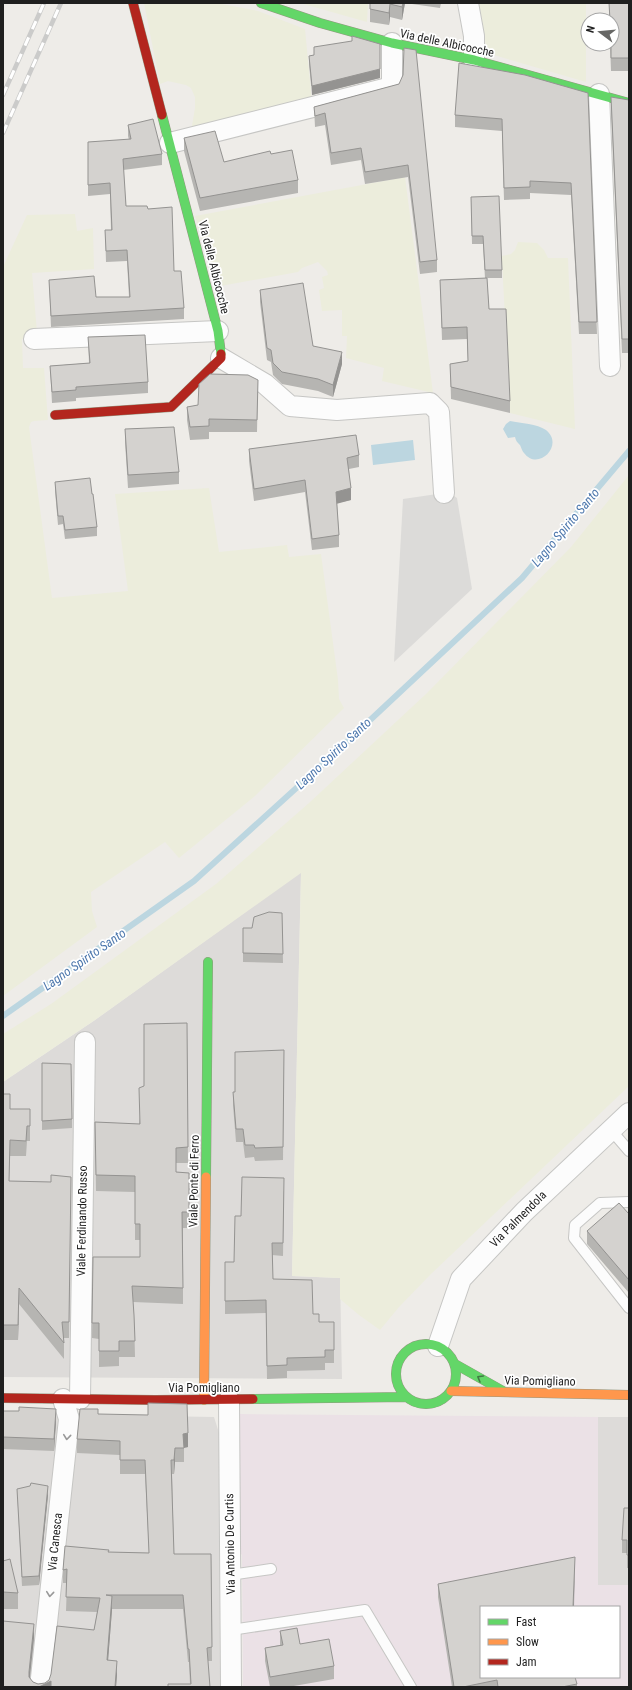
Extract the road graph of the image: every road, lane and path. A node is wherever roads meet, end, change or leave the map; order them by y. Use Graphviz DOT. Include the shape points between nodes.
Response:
graph roads {
  1 [pos="132,3"];
  2 [pos="261,3"];
  3 [pos="468,3"];
  4 [pos="392,43"];
  5 [pos="474,60"];
  6 [pos="599,94"];
  7 [pos="629,103"];
  8 [pos="170,143"];
  9 [pos="218,331"];
  10 [pos="34,339"];
  11 [pos="220,358"];
  12 [pos="610,366"];
  13 [pos="55,415"];
  14 [pos="444,493"];
  15 [pos="208,962"];
  16 [pos="85,1042"];
  17 [pos="622,1123"];
  18 [pos="629,1151"];
  19 [pos="629,1202"];
  20 [pos="629,1308"];
  21 [pos="438,1346"];
  22 [pos="455,1364"];
  23 [pos="377,1389"];
  24 [pos="451,1391"];
  25 [pos="505,1392"];
  26 [pos="629,1395"];
  27 [pos="406,1397"];
  28 [pos="3,1398"];
  29 [pos="358,1398"];
  30 [pos="71,1399"];
  31 [pos="204,1400"];
  32 [pos="229,1400"];
  33 [pos="271,1569"];
  34 [pos="230,1575"];
  35 [pos="231,1630"];
  36 [pos="40,1687"];
  37 [pos="231,1687"];
  38 [pos="411,1687"];
  1 -- 8 [label="street, Via delle Albicocche"];
  2 -- 4 [label="street, Via delle Albicocche"];
  3 -- 5 [label="street" via="474,36"];
  4 -- 5 [label="street, Via delle Albicocche"];
  4 -- 8 [label="street" via="392,87"];
  5 -- 6 [label="street, Via delle Albicocche"];
  6 -- 7 [label="street, Via delle Albicocche"];
  6 -- 12 [label="street"];
  8 -- 9 [label="street, Via delle Albicocche"];
  9 -- 10 [label="street"];
  9 -- 11 [label="street, Via delle Albicocche"];
  11 -- 13 [label="street" via="171,407"];
  11 -- 14 [label="street" via="265,384 290,406 337,410 430,403 439,412"];
  15 -- 31 [label="street, Viale Ponte di Ferro"];
  16 -- 30 [label="street, Viale Ferdinando Russo"];
  17 -- 18 [label="lane"];
  17 -- 21 [label="street, Via Palmendola" via="524,1212 461,1279"];
  19 -- 20 [label="lane" via="600,1203 575,1225 574,1238"];
  21 -- 22 [label="street" via="446,1350"];
  21 -- 27 [label="street" via="430,1343 421,1344 404,1352 393,1381"];
  22 -- 24 [label="street" via="456,1382"];
  25 -- 22 [label="street, one-way"];
  23 -- 29 [label="street"];
  24 -- 25 [label="street, Via Pomigliano"];
  24 -- 27 [label="street" via="444,1399 425,1405"];
  25 -- 26 [label="street, Via Pomigliano"];
  27 -- 29 [label="street, Via Pomigliano"];
  28 -- 30 [label="street, Via Pomigliano"];
  29 -- 32 [label="street, Via Pomigliano"];
  30 -- 31 [label="street, Via Pomigliano"];
  30 -- 36 [label="street, Via Canesca, one-way"];
  31 -- 32 [label="street, Via Pomigliano"];
  32 -- 34 [label="street, Via Antonio De Curtis"];
  33 -- 34 [label="lane"];
  34 -- 35 [label="street, Via Antonio De Curtis"];
  35 -- 37 [label="street, Via Antonio De Curtis"];
  35 -- 38 [label="lane" via="365,1610"];
}
